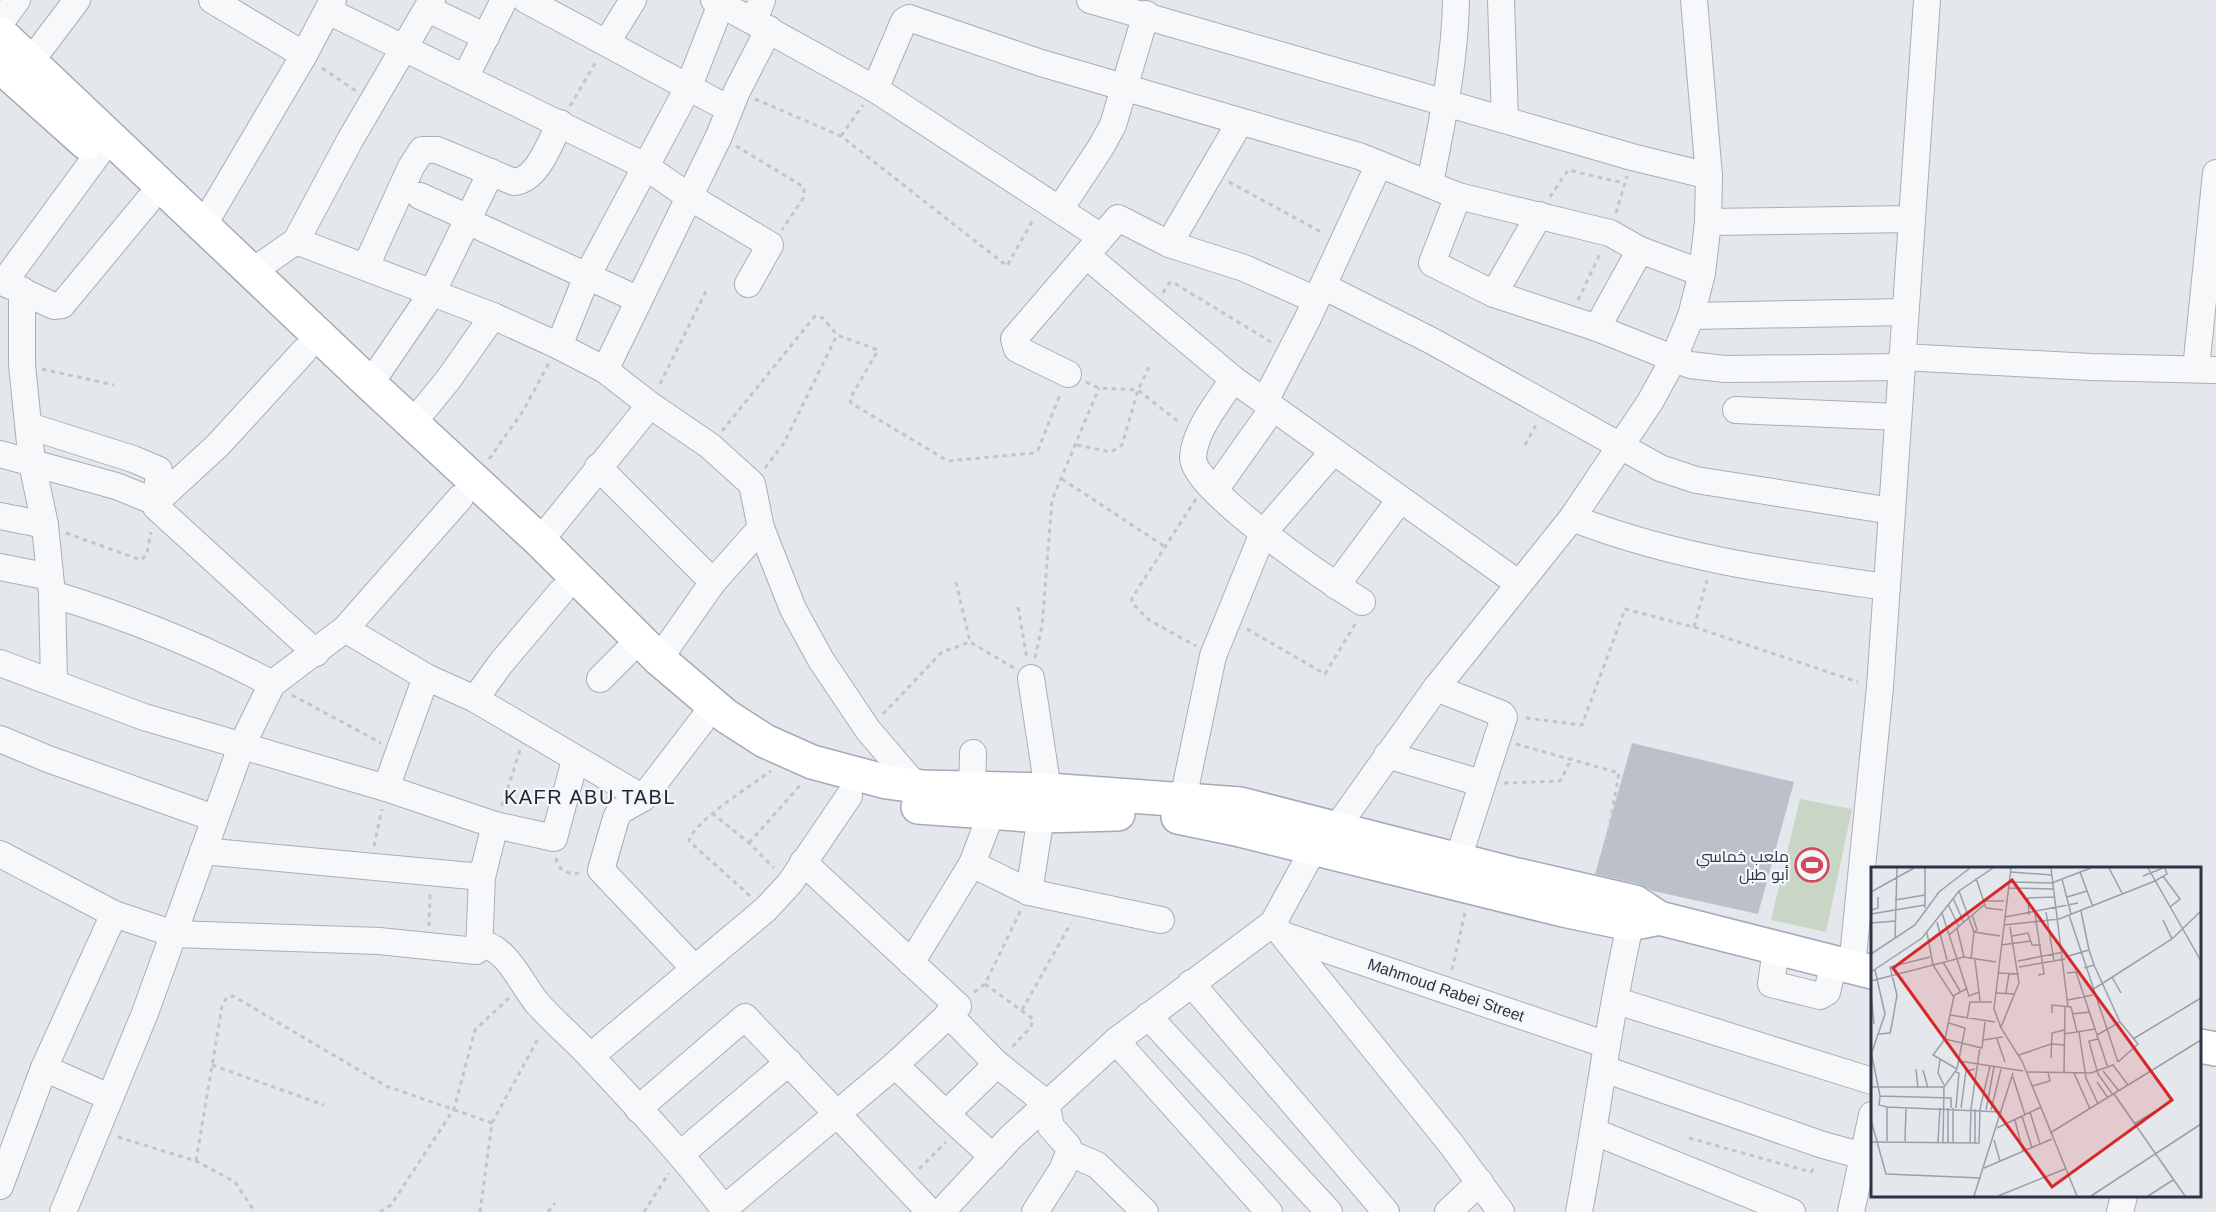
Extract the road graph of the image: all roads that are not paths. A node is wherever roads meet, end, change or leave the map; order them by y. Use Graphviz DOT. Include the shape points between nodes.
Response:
graph roads {
  1 [pos="17,0"];
  2 [pos="77,0"];
  3 [pos="212,0"];
  4 [pos="504,0"];
  5 [pos="526,0"];
  6 [pos="633,0"];
  7 [pos="1456,0"];
  8 [pos="1501,0"];
  9 [pos="1694,0"];
  10 [pos="1927,0"];
  11 [pos="717,2"];
  12 [pos="1101,2"];
  13 [pos="330,5"];
  14 [pos="430,5"];
  15 [pos="1146,14"];
  16 [pos="762,17"];
  17 [pos="0,23"];
  18 [pos="0,33"];
  19 [pos="486,37"];
  20 [pos="608,42"];
  21 [pos="405,48"];
  22 [pos="304,56"];
  23 [pos="16,63"];
  24 [pos="465,78"];
  25 [pos="689,86"];
  26 [pos="1125,88"];
  27 [pos="874,89"];
  28 [pos="733,100"];
  29 [pos="1446,103"];
  30 [pos="1505,120"];
  31 [pos="1240,122"];
  32 [pos="560,123"];
  33 [pos="98,154"];
  34 [pos="1379,164"];
  35 [pos="645,166"];
  36 [pos="491,172"];
  37 [pos="2216,172"];
  38 [pos="1709,176"];
  39 [pos="1430,183"];
  40 [pos="420,196"];
  41 [pos="688,196"];
  42 [pos="1458,196"];
  43 [pos="148,201"];
  44 [pos="1053,204"];
  45 [pos="1539,214"];
  46 [pos="1912,219"];
  47 [pos="468,220"];
  48 [pos="1708,222"];
  49 [pos="203,226"];
  50 [pos="296,241"];
  51 [pos="1169,244"];
  52 [pos="1094,246"];
  53 [pos="1640,250"];
  54 [pos="366,266"];
  55 [pos="253,271"];
  56 [pos="1702,273"];
  57 [pos="587,276"];
  58 [pos="9,284"];
  59 [pos="748,284"];
  60 [pos="432,293"];
  61 [pos="1319,293"];
  62 [pos="1494,294"];
  63 [pos="637,299"];
  64 [pos="1905,312"];
  65 [pos="493,316"];
  66 [pos="1691,316"];
  67 [pos="1597,328"];
  68 [pos="559,346"];
  69 [pos="304,351"];
  70 [pos="1673,360"];
  71 [pos="1902,362"];
  72 [pos="2206,369"];
  73 [pos="605,370"];
  74 [pos="1068,374"];
  75 [pos="1233,379"];
  76 [pos="370,384"];
  77 [pos="1269,404"];
  78 [pos="650,405"];
  79 [pos="1736,410"];
  80 [pos="1898,417"];
  81 [pos="412,424"];
  82 [pos="29,426"];
  83 [pos="1620,447"];
  84 [pos="1332,452"];
  85 [pos="0,454"];
  86 [pos="32,463"];
  87 [pos="598,467"];
  88 [pos="1211,487"];
  89 [pos="467,490"];
  90 [pos="1400,501"];
  91 [pos="156,504"];
  92 [pos="1892,511"];
  93 [pos="0,516"];
  94 [pos="1572,518"];
  95 [pos="45,525"];
  96 [pos="761,528"];
  97 [pos="1263,533"];
  98 [pos="540,541"];
  99 [pos="0,567"];
  100 [pos="713,582"];
  101 [pos="1519,584"];
  102 [pos="51,585"];
  103 [pos="1336,586"];
  104 [pos="556,587"];
  105 [pos="1887,587"];
  106 [pos="1362,602"];
  107 [pos="510,625"];
  108 [pos="345,629"];
  109 [pos="316,653"];
  110 [pos="626,653"];
  111 [pos="659,659"];
  112 [pos="0,663"];
  113 [pos="426,677"];
  114 [pos="1031,678"];
  115 [pos="600,679"];
  116 [pos="54,681"];
  117 [pos="272,684"];
  118 [pos="1436,688"];
  119 [pos="475,699"];
  120 [pos="702,721"];
  121 [pos="0,739"];
  122 [pos="241,747"];
  123 [pos="973,753"];
  124 [pos="1387,755"];
  125 [pos="575,760"];
  126 [pos="1482,783"];
  127 [pos="916,786"];
  128 [pos="386,788"];
  129 [pos="849,796"];
  130 [pos="643,798"];
  131 [pos="1183,799"];
  132 [pos="981,802"];
  133 [pos="1044,803"];
  134 [pos="214,818"];
  135 [pos="495,825"];
  136 [pos="1337,827"];
  137 [pos="1313,850"];
  138 [pos="203,851"];
  139 [pos="0,855"];
  140 [pos="803,862"];
  141 [pos="972,864"];
  142 [pos="1465,873"];
  143 [pos="482,877"];
  144 [pos="1029,892"];
  145 [pos="114,914"];
  146 [pos="1641,915"];
  147 [pos="1161,920"];
  148 [pos="1279,929"];
  149 [pos="174,934"];
  150 [pos="479,943"];
  151 [pos="911,963"];
  152 [pos="1853,967"];
  153 [pos="694,968"];
  154 [pos="1191,983"];
  155 [pos="1617,1001"];
  156 [pos="948,1014"];
  157 [pos="1148,1016"];
  158 [pos="1116,1041"];
  159 [pos="2201,1046"];
  160 [pos="2216,1049"];
  161 [pos="591,1056"];
  162 [pos="1605,1057"];
  163 [pos="789,1062"];
  164 [pos="997,1064"];
  165 [pos="895,1065"];
  166 [pos="44,1068"];
  167 [pos="1871,1081"];
  168 [pos="109,1097"];
  169 [pos="1046,1103"];
  170 [pos="638,1109"];
  171 [pos="837,1113"];
  172 [pos="1871,1120"];
  173 [pos="953,1121"];
  174 [pos="1595,1132"];
  175 [pos="682,1153"];
  176 [pos="1069,1153"];
  177 [pos="1863,1156"];
  178 [pos="993,1157"];
  179 [pos="1480,1182"];
  180 [pos="0,1186"];
  181 [pos="2124,1197"];
  182 [pos="726,1210"];
  183 [pos="63,1212"];
  184 [pos="930,1212"];
  185 [pos="941,1212"];
  186 [pos="1035,1212"];
  187 [pos="1145,1212"];
  188 [pos="1269,1212"];
  189 [pos="1329,1212"];
  190 [pos="1386,1212"];
  191 [pos="1449,1212"];
  192 [pos="1501,1212"];
  193 [pos="1580,1212"];
  194 [pos="1792,1212"];
  195 [pos="1851,1212"];
  196 [pos="2120,1212"];
  1 -- 17 [label="street"];
  2 -- 23 [label="street"];
  3 -- 22 [label="street"];
  4 -- 19 [label="street"];
  5 -- 20 [label="street"];
  6 -- 20 [label="street"];
  7 -- 29 [label="street"];
  8 -- 30 [label="street"];
  9 -- 38 [label="street"];
  10 -- 46 [label="street"];
  11 -- 16 [label="street"];
  11 -- 25 [label="street"];
  12 -- 15 [label="street"];
  13 -- 21 [label="street"];
  13 -- 22 [label="street"];
  14 -- 19 [label="street"];
  14 -- 21 [label="street"];
  15 -- 26 [label="street"];
  15 -- 29 [label="street"];
  16 -- 27 [label="street"];
  16 -- 28 [label="street"];
  18 -- 23 [label="main road"];
  19 -- 24 [label="street"];
  20 -- 25 [label="street"];
  21 -- 24 [label="street"];
  21 -- 50 [label="street"];
  22 -- 49 [label="street"];
  23 -- 33 [label="main road"];
  23 -- 49 [label="main road"];
  24 -- 32 [label="street"];
  25 -- 28 [label="street"];
  25 -- 35 [label="street"];
  26 -- 27 [label="street" via="907,18"];
  26 -- 31 [label="street"];
  26 -- 44 [label="street" via="1101,147"];
  27 -- 44 [label="street"];
  28 -- 41 [label="street"];
  29 -- 30 [label="street"];
  29 -- 39 [label="street"];
  30 -- 38 [label="street"];
  31 -- 34 [label="street"];
  31 -- 51 [label="street"];
  32 -- 35 [label="street"];
  32 -- 36 [label="street" via="528,178 514,182"];
  33 -- 43 [label="main road"];
  33 -- 58 [label="street"];
  34 -- 39 [label="street"];
  34 -- 61 [label="street"];
  35 -- 41 [label="street"];
  35 -- 57 [label="street"];
  36 -- 47 [label="street"];
  36 -- 54 [label="street" via="436,150 422,150"];
  37 -- 72 [label="street"];
  38 -- 48 [label="street"];
  39 -- 42 [label="street"];
  40 -- 47 [label="street"];
  41 -- 59 [label="street" via="770,245"];
  41 -- 63 [label="street"];
  42 -- 45 [label="street"];
  42 -- 62 [label="street" via="1432,263"];
  43 -- 58 [label="street" via="62,305 54,306"];
  43 -- 69 [label="main road"];
  44 -- 52 [label="street"];
  45 -- 53 [label="street" via="1610,233"];
  45 -- 62 [label="street"];
  46 -- 48 [label="street"];
  46 -- 64 [label="street"];
  47 -- 57 [label="street"];
  47 -- 60 [label="street"];
  48 -- 56 [label="street"];
  49 -- 55 [label="main road"];
  50 -- 54 [label="street"];
  50 -- 55 [label="street"];
  51 -- 52 [label="street" via="1118,218"];
  51 -- 61 [label="street"];
  52 -- 74 [label="street" via="1013,340 1017,349"];
  52 -- 75 [label="street" via="1151,313"];
  53 -- 56 [label="street"];
  53 -- 67 [label="street"];
  54 -- 60 [label="street"];
  55 -- 76 [label="main road"];
  56 -- 66 [label="street"];
  57 -- 63 [label="street"];
  57 -- 68 [label="street"];
  58 -- 82 [label="street"];
  60 -- 65 [label="street"];
  60 -- 76 [label="street"];
  61 -- 77 [label="street"];
  61 -- 83 [label="street" via="1432,341"];
  62 -- 67 [label="street"];
  63 -- 73 [label="street"];
  64 -- 66 [label="street"];
  64 -- 71 [label="street"];
  65 -- 68 [label="street"];
  65 -- 81 [label="street"];
  66 -- 70 [label="street"];
  67 -- 70 [label="street"];
  68 -- 73 [label="street"];
  69 -- 89 [label="main road"];
  69 -- 91 [label="street" via="218,445"];
  70 -- 71 [label="street" via="1725,369"];
  70 -- 83 [label="street"];
  71 -- 72 [label="street"];
  71 -- 80 [label="street"];
  73 -- 78 [label="street"];
  75 -- 77 [label="street"];
  75 -- 88 [label="street" via="1198,437 1194,465"];
  76 -- 81 [label="main road"];
  77 -- 84 [label="street"];
  77 -- 88 [label="street"];
  78 -- 87 [label="street"];
  78 -- 96 [label="street" via="710,446 752,484"];
  79 -- 80 [label="street"];
  80 -- 92 [label="street"];
  81 -- 89 [label="main road"];
  82 -- 86 [label="street"];
  82 -- 91 [label="street" via="156,468 161,473"];
  83 -- 92 [label="street" via="1660,468 1696,480"];
  83 -- 94 [label="street"];
  84 -- 90 [label="street"];
  84 -- 97 [label="street"];
  85 -- 86 [label="street"];
  86 -- 91 [label="street" via="116,486"];
  86 -- 95 [label="street"];
  87 -- 98 [label="street"];
  87 -- 100 [label="street"];
  88 -- 97 [label="street"];
  89 -- 98 [label="main road"];
  89 -- 104 [label="main road"];
  89 -- 108 [label="street"];
  90 -- 101 [label="street"];
  90 -- 103 [label="street"];
  91 -- 109 [label="street"];
  92 -- 105 [label="street"];
  93 -- 95 [label="street"];
  94 -- 101 [label="street"];
  94 -- 105 [label="street" via="1647,545 1712,561"];
  95 -- 102 [label="street"];
  96 -- 100 [label="street"];
  96 -- 127 [label="street" via="793,609 821,660 868,730"];
  97 -- 103 [label="street"];
  97 -- 131 [label="street" via="1213,656"];
  98 -- 111 [label="main road"];
  99 -- 102 [label="street"];
  100 -- 111 [label="street"];
  101 -- 118 [label="street"];
  102 -- 116 [label="street"];
  102 -- 117 [label="street" via="231,662"];
  103 -- 106 [label="street"];
  104 -- 107 [label="street"];
  104 -- 110 [label="main road"];
  104 -- 119 [label="street"];
  105 -- 152 [label="street"];
  108 -- 109 [label="street"];
  108 -- 113 [label="street"];
  109 -- 117 [label="street"];
  110 -- 115 [label="street"];
  110 -- 120 [label="main road"];
  111 -- 127 [label="main road" via="726,716 765,741 812,762"];
  112 -- 116 [label="street"];
  113 -- 119 [label="street"];
  113 -- 128 [label="street"];
  114 -- 133 [label="street"];
  116 -- 122 [label="street" via="144,717"];
  117 -- 122 [label="street"];
  118 -- 124 [label="street"];
  118 -- 126 [label="street" via="1503,715"];
  119 -- 125 [label="street"];
  120 -- 129 [label="main road" via="735,745"];
  120 -- 130 [label="street"];
  121 -- 134 [label="street"];
  122 -- 128 [label="street"];
  122 -- 134 [label="street"];
  123 -- 132 [label="street"];
  124 -- 126 [label="street"];
  124 -- 136 [label="street"];
  125 -- 130 [label="street"];
  125 -- 135 [label="street" via="554,838"];
  126 -- 142 [label="street"];
  127 -- 132 [label="main road"];
  128 -- 135 [label="street"];
  129 -- 132 [label="main road" via="906,806"];
  129 -- 140 [label="street"];
  130 -- 153 [label="street" via="616,818 601,870"];
  131 -- 133 [label="main road"];
  131 -- 136 [label="main road" via="1240,804"];
  132 -- 133 [label="main road"];
  132 -- 141 [label="street"];
  133 -- 137 [label="main road" via="1166,815"];
  133 -- 144 [label="street"];
  134 -- 138 [label="street"];
  135 -- 143 [label="street"];
  136 -- 142 [label="main road"];
  137 -- 142 [label="main road"];
  137 -- 148 [label="street"];
  138 -- 143 [label="street"];
  138 -- 149 [label="street"];
  139 -- 145 [label="street"];
  140 -- 151 [label="street"];
  140 -- 153 [label="street" via="766,909"];
  141 -- 144 [label="street"];
  141 -- 151 [label="street"];
  142 -- 146 [label="main road"];
  142 -- 146 [label="main road" via="1598,893"];
  143 -- 150 [label="street"];
  144 -- 147 [label="street"];
  145 -- 149 [label="street"];
  145 -- 166 [label="street"];
  146 -- 152 [label="main road"];
  146 -- 155 [label="street"];
  148 -- 154 [label="street"];
  148 -- 162 [label="street, Mahmoud Rabei Street" via="1448,989"];
  148 -- 179 [label="street"];
  149 -- 150 [label="street" via="368,940 477,951"];
  149 -- 168 [label="street"];
  150 -- 161 [label="street" via="498,950 550,1017"];
  151 -- 156 [label="street" via="958,1005"];
  153 -- 161 [label="street"];
  154 -- 157 [label="street"];
  154 -- 190 [label="street"];
  155 -- 162 [label="street"];
  155 -- 167 [label="street"];
  156 -- 164 [label="street"];
  156 -- 165 [label="street"];
  157 -- 158 [label="street"];
  157 -- 189 [label="street"];
  158 -- 169 [label="street"];
  158 -- 188 [label="street"];
  159 -- 160 [label="main road"];
  161 -- 170 [label="street"];
  162 -- 174 [label="street"];
  162 -- 177 [label="street, Mahmoud Rabei Street"];
  163 -- 170 [label="street" via="745,1017"];
  163 -- 171 [label="street"];
  163 -- 175 [label="street"];
  164 -- 169 [label="street"];
  164 -- 173 [label="street"];
  165 -- 171 [label="street"];
  165 -- 173 [label="street"];
  166 -- 168 [label="street"];
  166 -- 180 [label="street"];
  168 -- 183 [label="street"];
  169 -- 176 [label="street" via="1051,1127 1068,1146"];
  169 -- 178 [label="street"];
  170 -- 175 [label="street"];
  171 -- 182 [label="street"];
  171 -- 184 [label="street"];
  172 -- 177 [label="street"];
  173 -- 178 [label="street"];
  174 -- 193 [label="street"];
  174 -- 194 [label="street"];
  175 -- 182 [label="street"];
  176 -- 186 [label="street"];
  176 -- 187 [label="street" via="1098,1165"];
  177 -- 195 [label="street"];
  178 -- 185 [label="street"];
  179 -- 191 [label="street"];
  179 -- 192 [label="street"];
  181 -- 196 [label="street"];
}
